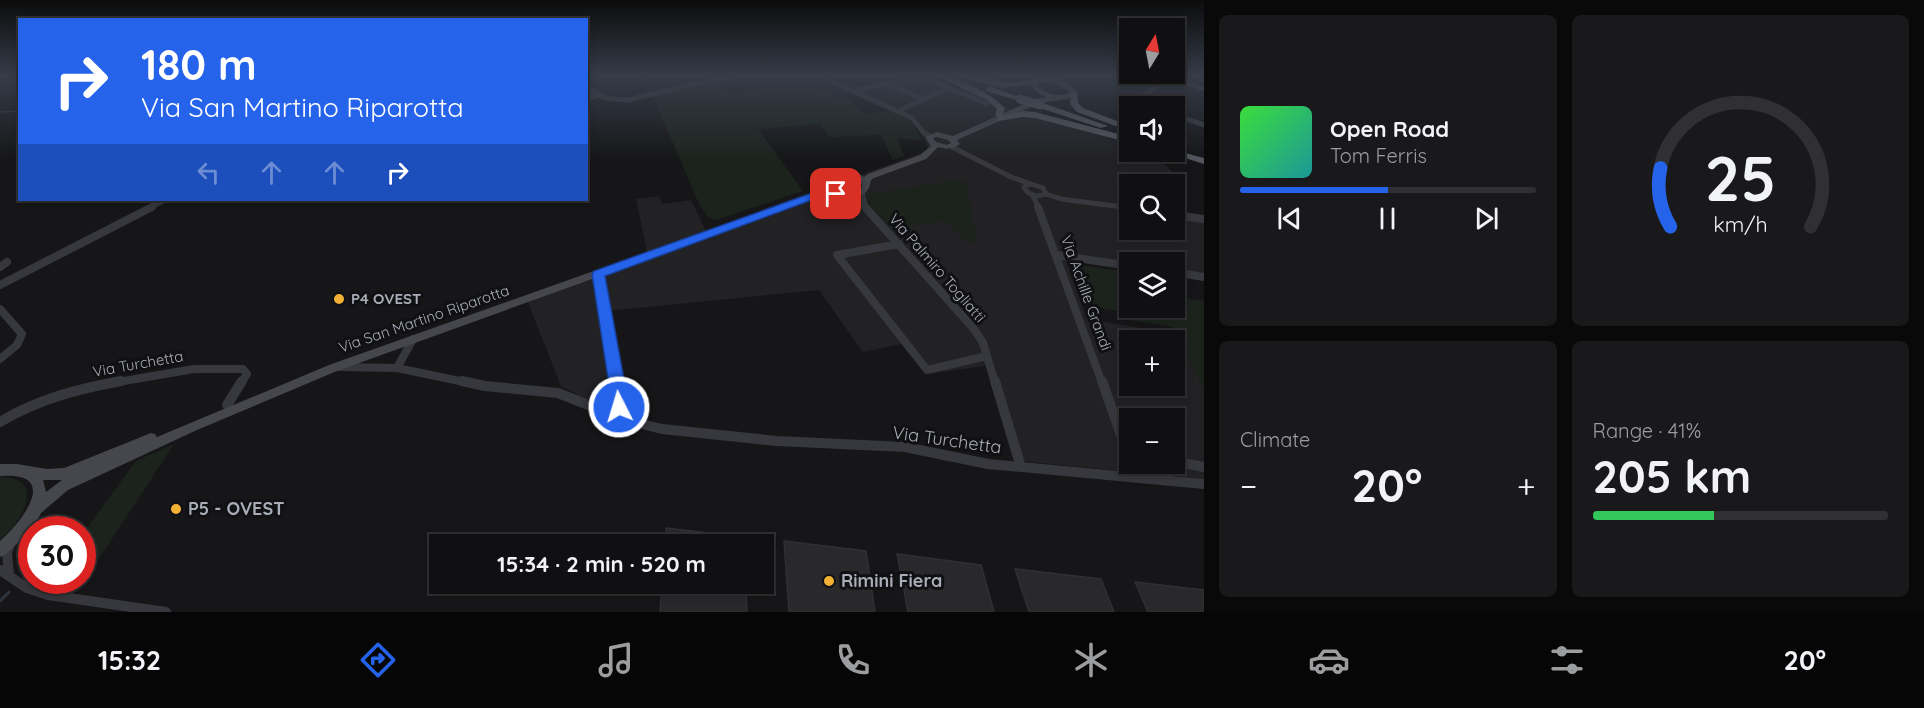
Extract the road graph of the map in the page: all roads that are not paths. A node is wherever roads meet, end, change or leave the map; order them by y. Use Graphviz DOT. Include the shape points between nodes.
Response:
graph roads {
  1 [pos="882,104"];
  2 [pos="914,104"];
  3 [pos="996,104"];
  4 [pos="1025,104"];
  5 [pos="1032,104"];
  6 [pos="1035,104"];
  7 [pos="1074,104"];
  8 [pos="898,111"];
  9 [pos="1000,117"];
  10 [pos="1185,119"];
  11 [pos="1119,125"];
  12 [pos="1204,125"];
  13 [pos="1119,131"];
  14 [pos="1119,137"];
  15 [pos="932,141"];
  16 [pos="952,141"];
  17 [pos="1185,149"];
  18 [pos="1185,155"];
  19 [pos="1204,155"];
  20 [pos="1204,161"];
  21 [pos="848,172"];
  22 [pos="1011,177"];
  23 [pos="821,184"];
  24 [pos="1034,185"];
  25 [pos="864,188"];
  26 [pos="1024,188"];
  27 [pos="838,194"];
  28 [pos="1032,194"];
  29 [pos="1046,195"];
  30 [pos="163,201"];
  31 [pos="865,207"];
  32 [pos="1119,207"];
  33 [pos="1040,210"];
  34 [pos="1185,216"];
  35 [pos="1204,219"];
  36 [pos="899,244"];
  37 [pos="1057,255"];
  38 [pos="1119,264"];
  39 [pos="598,274"];
  40 [pos="1185,274"];
  41 [pos="1204,277"];
  42 [pos="0,285"];
  43 [pos="0,309"];
  44 [pos="413,339"];
  45 [pos="987,356"];
  46 [pos="0,359"];
  47 [pos="333,368"];
  48 [pos="397,368"];
  49 [pos="227,405"];
  50 [pos="614,416"];
  51 [pos="0,422"];
  52 [pos="1119,429"];
  53 [pos="1185,463"];
  54 [pos="1021,467"];
  55 [pos="1204,467"];
  56 [pos="0,470"];
  57 [pos="27,472"];
  58 [pos="1204,484"];
  59 [pos="37,508"];
  60 [pos="12,541"];
  61 [pos="0,550"];
  62 [pos="4,573"];
  63 [pos="166,612"];
  1 -- 8 [label="street"];
  2 -- 8 [label="street"];
  3 -- 9 [label="main road"];
  4 -- 9 [label="street"];
  5 -- 9 [label="street"];
  6 -- 13 [label="main road, bridge"];
  7 -- 11 [label="main road" via="1080,110"];
  8 -- 15 [label="street" via="912,118"];
  9 -- 14 [label="main road" via="1035,115"];
  9 -- 16 [label="street"];
  10 -- 12 [label="street"];
  15 -- 16 [label="street"];
  15 -- 16 [label="street"];
  15 -- 21 [label="street" via="921,153 867,172"];
  15 -- 25 [label="street" via="923,157 871,176"];
  16 -- 22 [label="street, Via Achille Grandi"];
  17 -- 19 [label="main road"];
  18 -- 20 [label="main road"];
  21 -- 23 [label="street, Via San Martino Riparotta" via="824,173"];
  21 -- 25 [label="street" via="860,177"];
  22 -- 24 [label="street, Via Achille Grandi"];
  22 -- 26 [label="street, Via Achille Grandi"];
  23 -- 27 [label="street"];
  23 -- 49 [label="street, Via San Martino Riparotta" via="810,192 331,362"];
  24 -- 26 [label="street"];
  24 -- 29 [label="street, Via Achille Grandi" via="1045,190"];
  25 -- 27 [label="street, Via San Martino Riparotta" via="853,195"];
  25 -- 31 [label="street"];
  26 -- 28 [label="street, Via Achille Grandi"];
  27 -- 31 [label="street"];
  27 -- 39 [label="street, Via San Martino Riparotta" via="816,195"];
  28 -- 29 [label="street"];
  28 -- 33 [label="street, Via Achille Grandi"];
  29 -- 32 [label="street"];
  29 -- 33 [label="street"];
  30 -- 42 [label="street"];
  31 -- 36 [label="street, Via Palmiro Togliatti"];
  33 -- 37 [label="street, Via Achille Grandi"];
  34 -- 35 [label="street"];
  36 -- 45 [label="street, Via Palmiro Togliatti" via="974,328"];
  36 -- 45 [label="street" via="837,255 927,370"];
  37 -- 38 [label="street"];
  37 -- 52 [label="street, Via Achille Grandi"];
  39 -- 44 [label="street, Via San Martino Riparotta"];
  39 -- 50 [label="street" via="620,401"];
  40 -- 41 [label="street"];
  43 -- 46 [label="street" via="22,334 17,346"];
  44 -- 47 [label="street, Via San Martino Riparotta"];
  44 -- 48 [label="street"];
  45 -- 54 [label="street, Via Palmiro Togliatti"];
  47 -- 48 [label="street, Via Turchetta"];
  47 -- 59 [label="street, Via San Martino Riparotta" via="63,486"];
  48 -- 50 [label="street, Via Turchetta" via="485,386 558,393"];
  49 -- 51 [label="street, Via Turchetta" via="248,374 243,369 190,369 82,388 34,403"];
  49 -- 57 [label="street, Via San Martino Riparotta" via="65,474"];
  50 -- 54 [label="street, Via Turchetta" via="662,429 777,441 905,447 950,458"];
  53 -- 55 [label="street"];
  54 -- 58 [label="street, Via Turchetta"];
  56 -- 57 [label="street, Via San Martino Riparotta"];
  57 -- 59 [label="street" via="37,481"];
  59 -- 60 [label="street, Via San Martino Riparotta"];
  60 -- 61 [label="street, Via San Martino Riparotta"];
  60 -- 62 [label="street"];
  62 -- 63 [label="street" via="27,588 48,595"];
}
